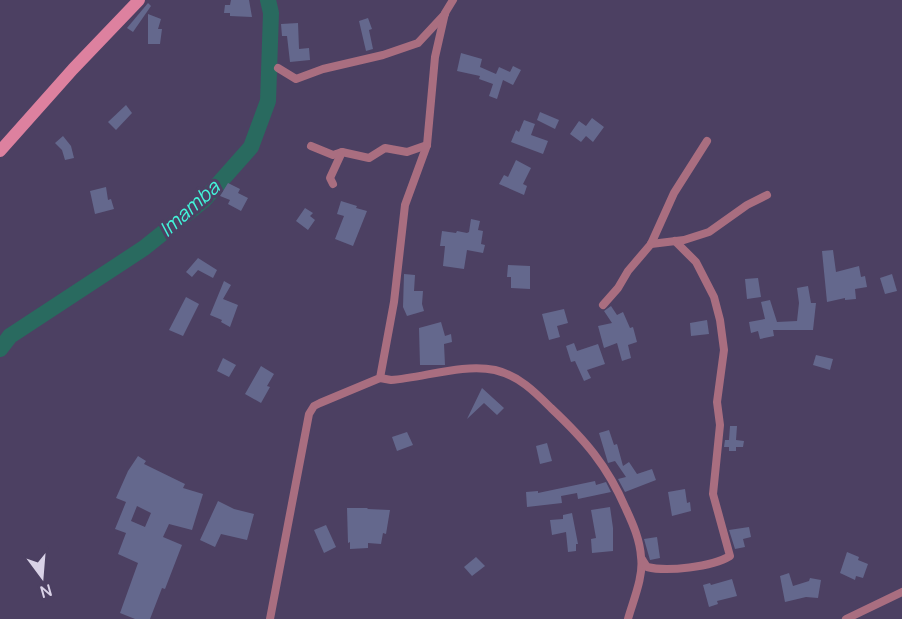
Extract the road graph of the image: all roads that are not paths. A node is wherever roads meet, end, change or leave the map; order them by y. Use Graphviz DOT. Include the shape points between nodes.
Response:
graph roads {
  1 [pos="139,0"];
  2 [pos="453,0"];
  3 [pos="446,13"];
  4 [pos="278,68"];
  5 [pos="707,141"];
  6 [pos="427,145"];
  7 [pos="311,146"];
  8 [pos="0,151"];
  9 [pos="342,152"];
  10 [pos="333,184"];
  11 [pos="767,195"];
  12 [pos="675,241"];
  13 [pos="651,244"];
  14 [pos="603,305"];
  15 [pos="381,378"];
  16 [pos="642,559"];
  17 [pos="902,592"];
  18 [pos="270,619"];
  19 [pos="628,619"];
  20 [pos="846,619"];
  1 -- 8 [label="street"];
  2 -- 3 [label="street"];
  3 -- 4 [label="street" via="418,43 383,55 296,79"];
  3 -- 6 [label="street" via="435,57"];
  5 -- 13 [label="street" via="674,193"];
  6 -- 9 [label="street" via="407,152 385,148 369,158"];
  6 -- 15 [label="street" via="405,205"];
  7 -- 9 [label="street" via="333,155"];
  9 -- 10 [label="street" via="330,178"];
  11 -- 12 [label="street" via="709,232"];
  12 -- 13 [label="street"];
  12 -- 16 [label="street" via="696,262 714,297 720,320 720,425 713,494 730,556 659,570 647,567"];
  13 -- 14 [label="street"];
  15 -- 16 [label="street" via="485,369 523,381 578,433 607,470 636,530"];
  15 -- 18 [label="street" via="320,403 309,414"];
  16 -- 19 [label="street"];
  17 -- 20 [label="street"];
}
